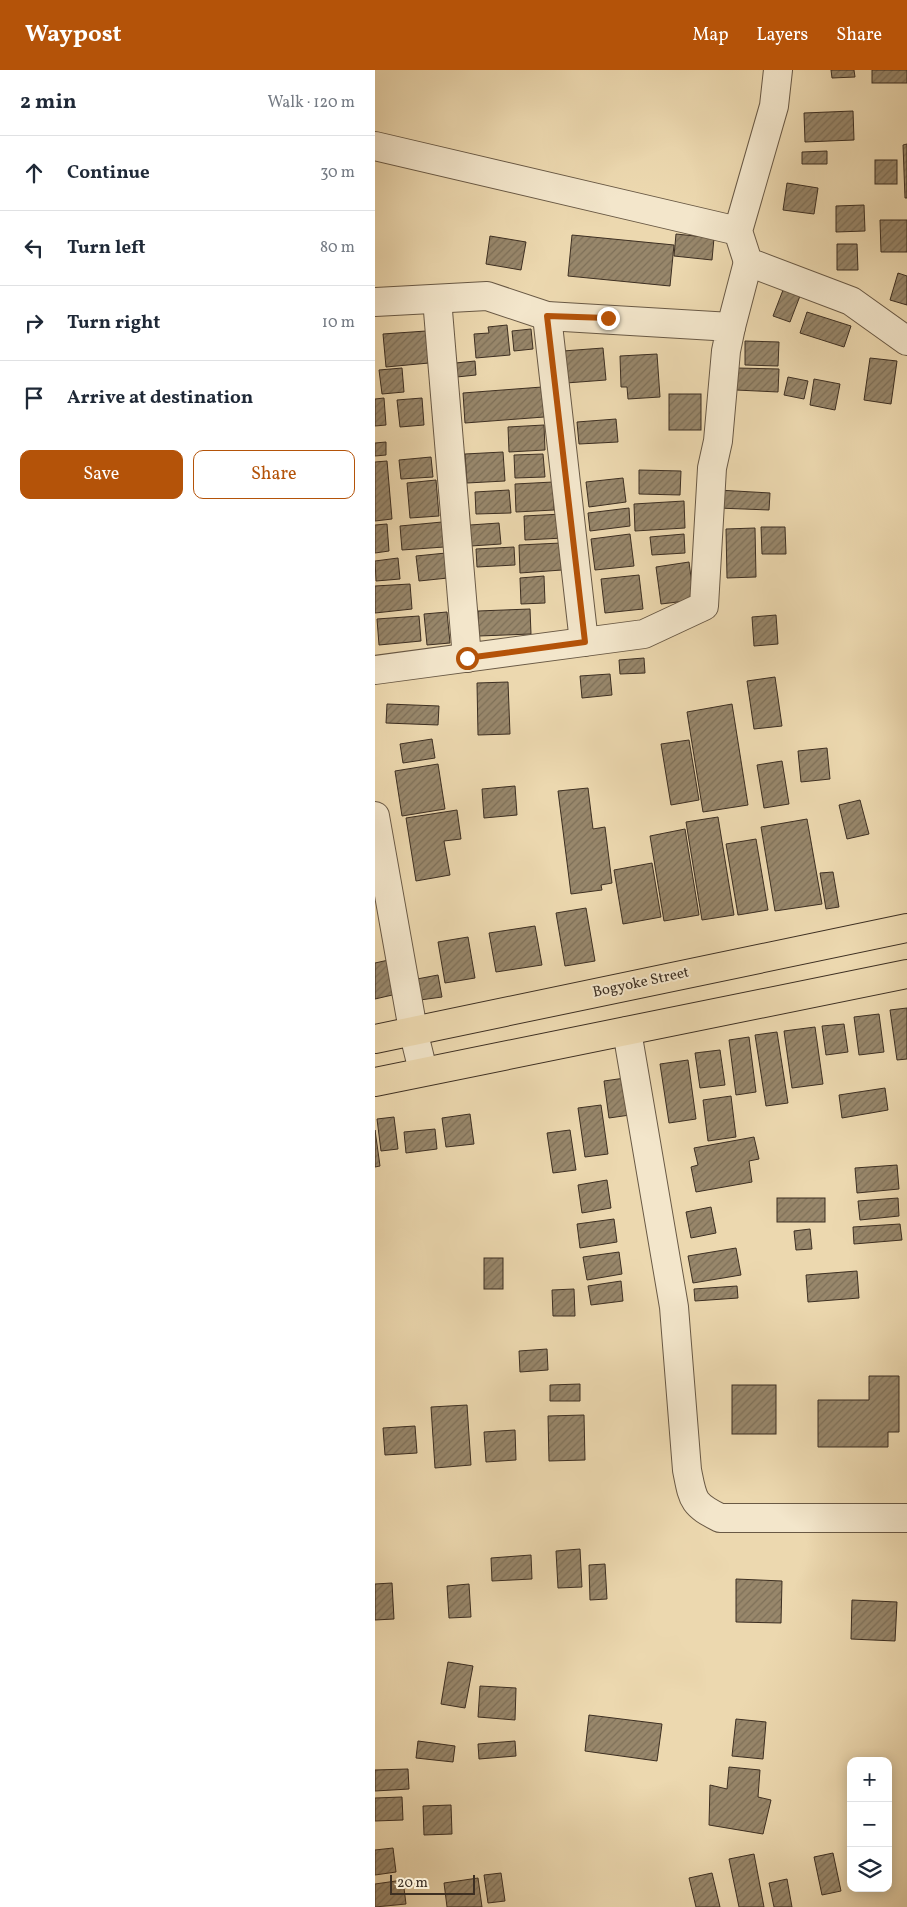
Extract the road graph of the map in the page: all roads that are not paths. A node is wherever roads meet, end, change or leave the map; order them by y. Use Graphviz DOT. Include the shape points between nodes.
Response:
graph roads {
  1 [pos="778,70"];
  2 [pos="375,146"];
  3 [pos="738,231"];
  4 [pos="748,262"];
  5 [pos="437,299"];
  6 [pos="375,302"];
  7 [pos="547,316"];
  8 [pos="731,327"];
  9 [pos="907,341"];
  10 [pos="585,642"];
  11 [pos="467,658"];
  12 [pos="375,670"];
  13 [pos="375,816"];
  14 [pos="907,928"];
  15 [pos="907,974"];
  16 [pos="413,1030"];
  17 [pos="627,1031"];
  18 [pos="375,1039"];
  19 [pos="423,1071"];
  20 [pos="375,1082"];
  21 [pos="907,1518"];
  1 -- 3 [label="street" via="774,106"];
  2 -- 3 [label="street"];
  3 -- 4 [label="street"];
  4 -- 8 [label="street"];
  4 -- 9 [label="street" via="851,301"];
  5 -- 6 [label="street"];
  5 -- 7 [label="street" via="487,296"];
  5 -- 11 [label="street"];
  7 -- 8 [label="street"];
  7 -- 10 [label="street"];
  8 -- 10 [label="street" via="712,468 704,606 643,634"];
  10 -- 11 [label="street"];
  11 -- 12 [label="street"];
  13 -- 16 [label="street"];
  14 -- 16 [label="main road, Bogyoke Street"];
  15 -- 17 [label="main road"];
  16 -- 18 [label="main road, Bogyoke Street"];
  16 -- 19 [label="street"];
  17 -- 19 [label="main road"];
  17 -- 21 [label="street" via="674,1307 687,1470 692,1496 701,1508 720,1518"];
  19 -- 20 [label="main road"];
}
